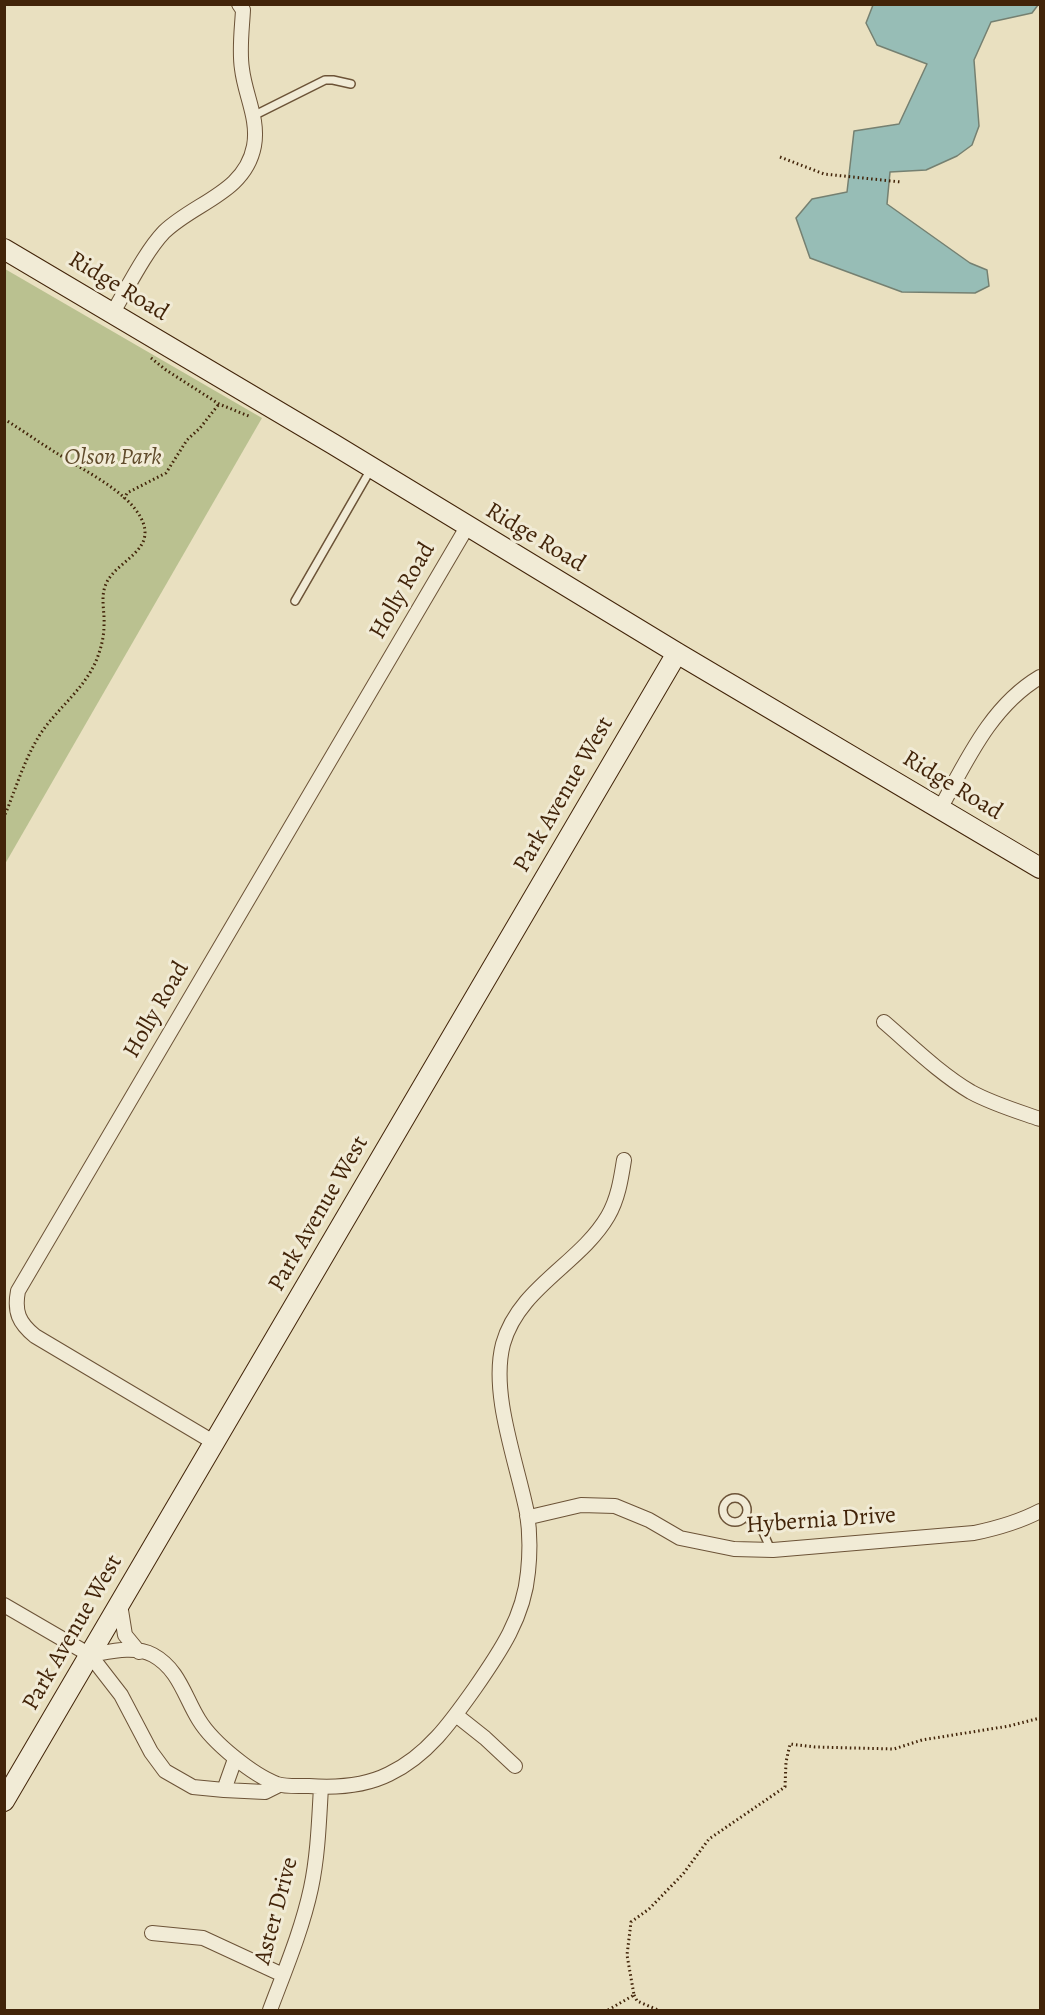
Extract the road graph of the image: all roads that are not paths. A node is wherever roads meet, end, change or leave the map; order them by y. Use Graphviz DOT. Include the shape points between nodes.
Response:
graph roads {
  1 [pos="245,6"];
  2 [pos="351,84"];
  3 [pos="253,116"];
  4 [pos="4,249"];
  5 [pos="112,314"];
  6 [pos="371,469"];
  7 [pos="467,527"];
  8 [pos="295,601"];
  9 [pos="677,653"];
  10 [pos="1041,677"];
  11 [pos="940,808"];
  12 [pos="1041,868"];
  13 [pos="884,1022"];
  14 [pos="1041,1119"];
  15 [pos="624,1160"];
  16 [pos="215,1443"];
  17 [pos="1041,1511"];
  18 [pos="527,1516"];
  19 [pos="745,1516"];
  20 [pos="771,1550"];
  21 [pos="120,1604"];
  22 [pos="4,1605"];
  23 [pos="139,1652"];
  24 [pos="90,1655"];
  25 [pos="456,1716"];
  26 [pos="235,1759"];
  27 [pos="515,1766"];
  28 [pos="279,1785"];
  29 [pos="321,1787"];
  30 [pos="224,1790"];
  31 [pos="4,1801"];
  32 [pos="152,1933"];
  33 [pos="283,1975"];
  34 [pos="270,2010"];
  1 -- 3 [label="street" via="240,57"];
  2 -- 3 [label="lane" via="325,80"];
  3 -- 5 [label="street" via="254,147 238,181 163,233"];
  4 -- 5 [label="street, Ridge Road"];
  5 -- 6 [label="street, Ridge Road"];
  6 -- 7 [label="street, Ridge Road"];
  6 -- 8 [label="lane"];
  7 -- 9 [label="street, Ridge Road"];
  7 -- 16 [label="street, Holly Road" via="18,1291 19,1320 35,1336"];
  9 -- 11 [label="street, Ridge Road"];
  9 -- 16 [label="street, Park Avenue West"];
  10 -- 11 [label="street" via="1008,700 979,740"];
  11 -- 12 [label="street, Ridge Road"];
  13 -- 14 [label="street" via="972,1092"];
  15 -- 18 [label="street" via="607,1218 521,1307 504,1341 499,1374 502,1401"];
  16 -- 21 [label="street, Park Avenue West"];
  17 -- 20 [label="street, Hybernia Drive" via="974,1533"];
  18 -- 20 [label="street, Hybernia Drive" via="581,1505 615,1506 684,1539 734,1549"];
  18 -- 25 [label="street" via="528,1574 520,1611 504,1647"];
  19 -- 20 [label="lane" via="762,1532"];
  21 -- 23 [label="street" via="125,1635"];
  21 -- 24 [label="street, Park Avenue West"];
  22 -- 24 [label="street"];
  23 -- 24 [label="street"];
  23 -- 26 [label="street" via="153,1655 175,1675 200,1722"];
  24 -- 30 [label="street" via="125,1702 165,1771 194,1787"];
  24 -- 31 [label="street, Park Avenue West"];
  25 -- 27 [label="street"];
  25 -- 29 [label="street" via="436,1741 410,1763 387,1775 352,1785"];
  26 -- 28 [label="street"];
  26 -- 30 [label="street"];
  28 -- 29 [label="street"];
  28 -- 30 [label="street" via="265,1792"];
  29 -- 33 [label="street, Aster Drive" via="316,1861 296,1941"];
  32 -- 33 [label="street" via="203,1938"];
  33 -- 34 [label="street, Aster Drive"];
}
